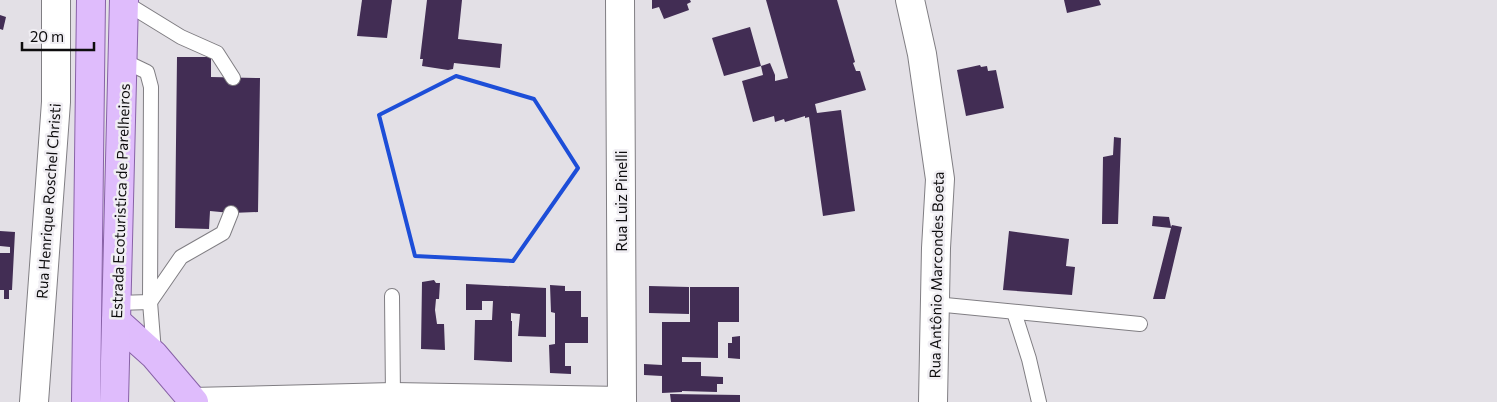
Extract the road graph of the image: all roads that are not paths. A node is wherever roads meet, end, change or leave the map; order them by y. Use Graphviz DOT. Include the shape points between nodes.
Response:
graph roads {
  1 [pos="56,0"];
  2 [pos="91,0"];
  3 [pos="620,0"];
  4 [pos="910,0"];
  5 [pos="124,1"];
  6 [pos="124,61"];
  7 [pos="233,78"];
  8 [pos="231,213"];
  9 [pos="392,296"];
  10 [pos="150,302"];
  11 [pos="935,304"];
  12 [pos="117,312"];
  13 [pos="1014,312"];
  14 [pos="1140,324"];
  15 [pos="154,355"];
  16 [pos="393,399"];
  17 [pos="34,402"];
  18 [pos="86,402"];
  19 [pos="114,402"];
  20 [pos="193,402"];
  21 [pos="622,402"];
  22 [pos="934,402"];
  23 [pos="1039,402"];
  1 -- 17 [label="street, Rua Henrique Roschel Christi" via="56,102"];
  2 -- 18 [label="main road, Estrada Ecoturistica de Parelheiros"];
  3 -- 21 [label="street, Rua Luiz Pinelli"];
  4 -- 11 [label="street, Rua Antônio Marcondes Boeta" via="922,54 940,179"];
  5 -- 6 [label="main road, Estrada Ecoturistica de Parelheiros"];
  5 -- 7 [label="lane" via="181,37 217,53"];
  6 -- 10 [label="lane" via="147,72 151,87"];
  6 -- 12 [label="main road, Estrada Ecoturistica de Parelheiros"];
  8 -- 10 [label="lane" via="223,232 181,257"];
  9 -- 16 [label="lane"];
  10 -- 12 [label="lane"];
  10 -- 15 [label="lane"];
  11 -- 13 [label="lane"];
  11 -- 22 [label="street, Rua Antônio Marcondes Boeta"];
  12 -- 15 [label="main road"];
  12 -- 19 [label="main road, Estrada Ecoturistica de Parelheiros"];
  13 -- 14 [label="lane"];
  13 -- 23 [label="lane"];
  15 -- 20 [label="main road"];
  16 -- 20 [label="street"];
  16 -- 21 [label="street"];
}
